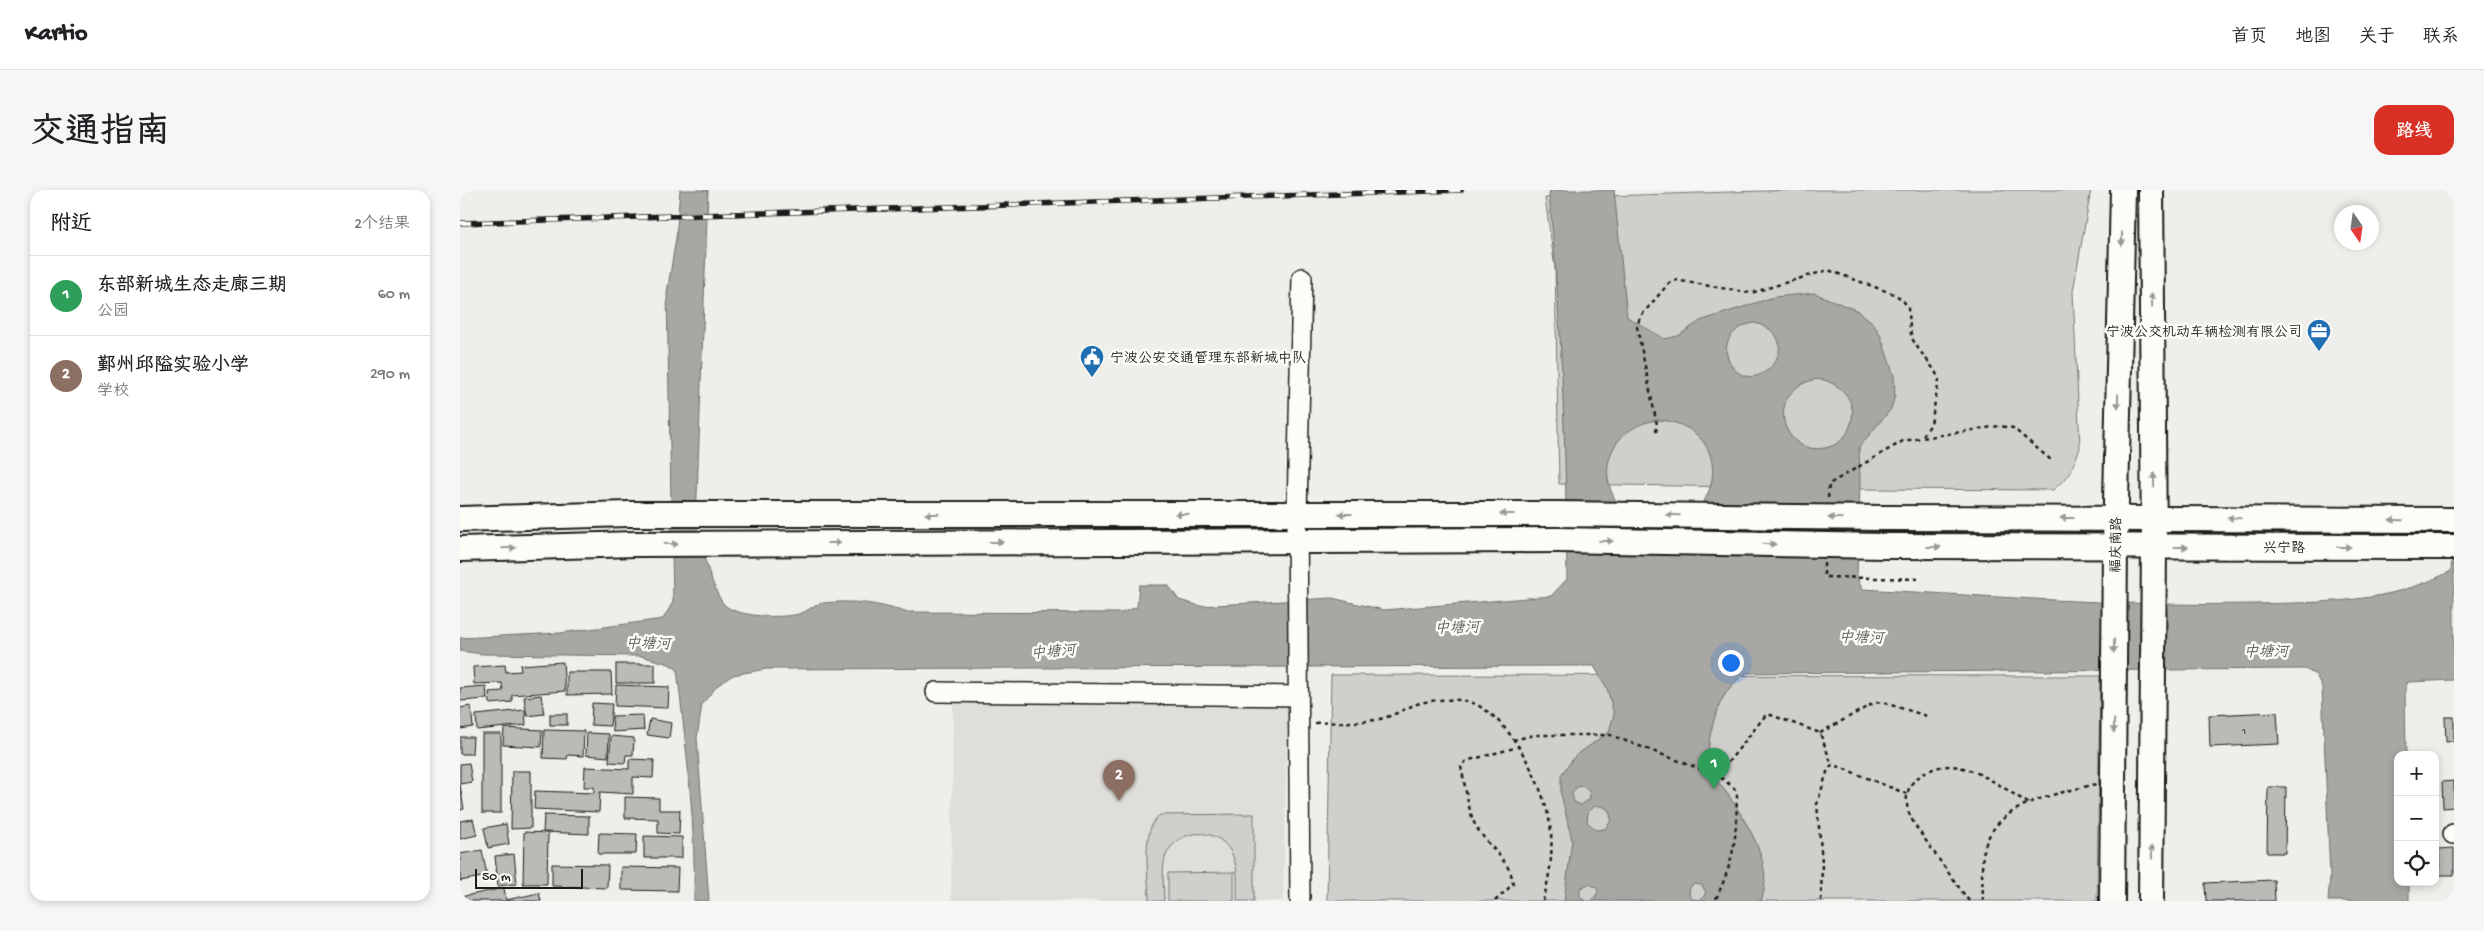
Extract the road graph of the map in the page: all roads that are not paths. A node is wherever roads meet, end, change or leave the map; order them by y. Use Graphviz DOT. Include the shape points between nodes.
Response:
graph roads {
  1 [pos="2123,190"];
  2 [pos="2151,190"];
  3 [pos="1302,278"];
  4 [pos="1297,514"];
  5 [pos="460,518"];
  6 [pos="2115,518"];
  7 [pos="2154,518"];
  8 [pos="2449,520"];
  9 [pos="1297,541"];
  10 [pos="2115,547"];
  11 [pos="2154,547"];
  12 [pos="2450,547"];
  13 [pos="460,549"];
  14 [pos="936,692"];
  15 [pos="1298,693"];
  16 [pos="1300,901"];
  17 [pos="2112,901"];
  18 [pos="2151,901"];
  1 -- 6 [label="main road, 福庆南路, one-way"];
  7 -- 2 [label="main road, one-way"];
  3 -- 4 [label="street"];
  4 -- 5 [label="main road, one-way" via="628,514"];
  6 -- 4 [label="main road, one-way, bridge"];
  4 -- 9 [label="street"];
  6 -- 7 [label="main road"];
  6 -- 10 [label="main road, 福庆南路"];
  8 -- 7 [label="main road, one-way"];
  7 -- 11 [label="main road"];
  9 -- 10 [label="main road, 兴宁路, one-way, bridge" via="1558,540"];
  13 -- 9 [label="main road, 兴宁路, one-way" via="646,544"];
  9 -- 15 [label="street"];
  10 -- 11 [label="main road, 兴宁路"];
  10 -- 17 [label="main road, 福庆南路, one-way"];
  11 -- 12 [label="main road, 兴宁路, one-way"];
  18 -- 11 [label="main road, one-way"];
  14 -- 15 [label="street"];
  15 -- 16 [label="street"];
}
